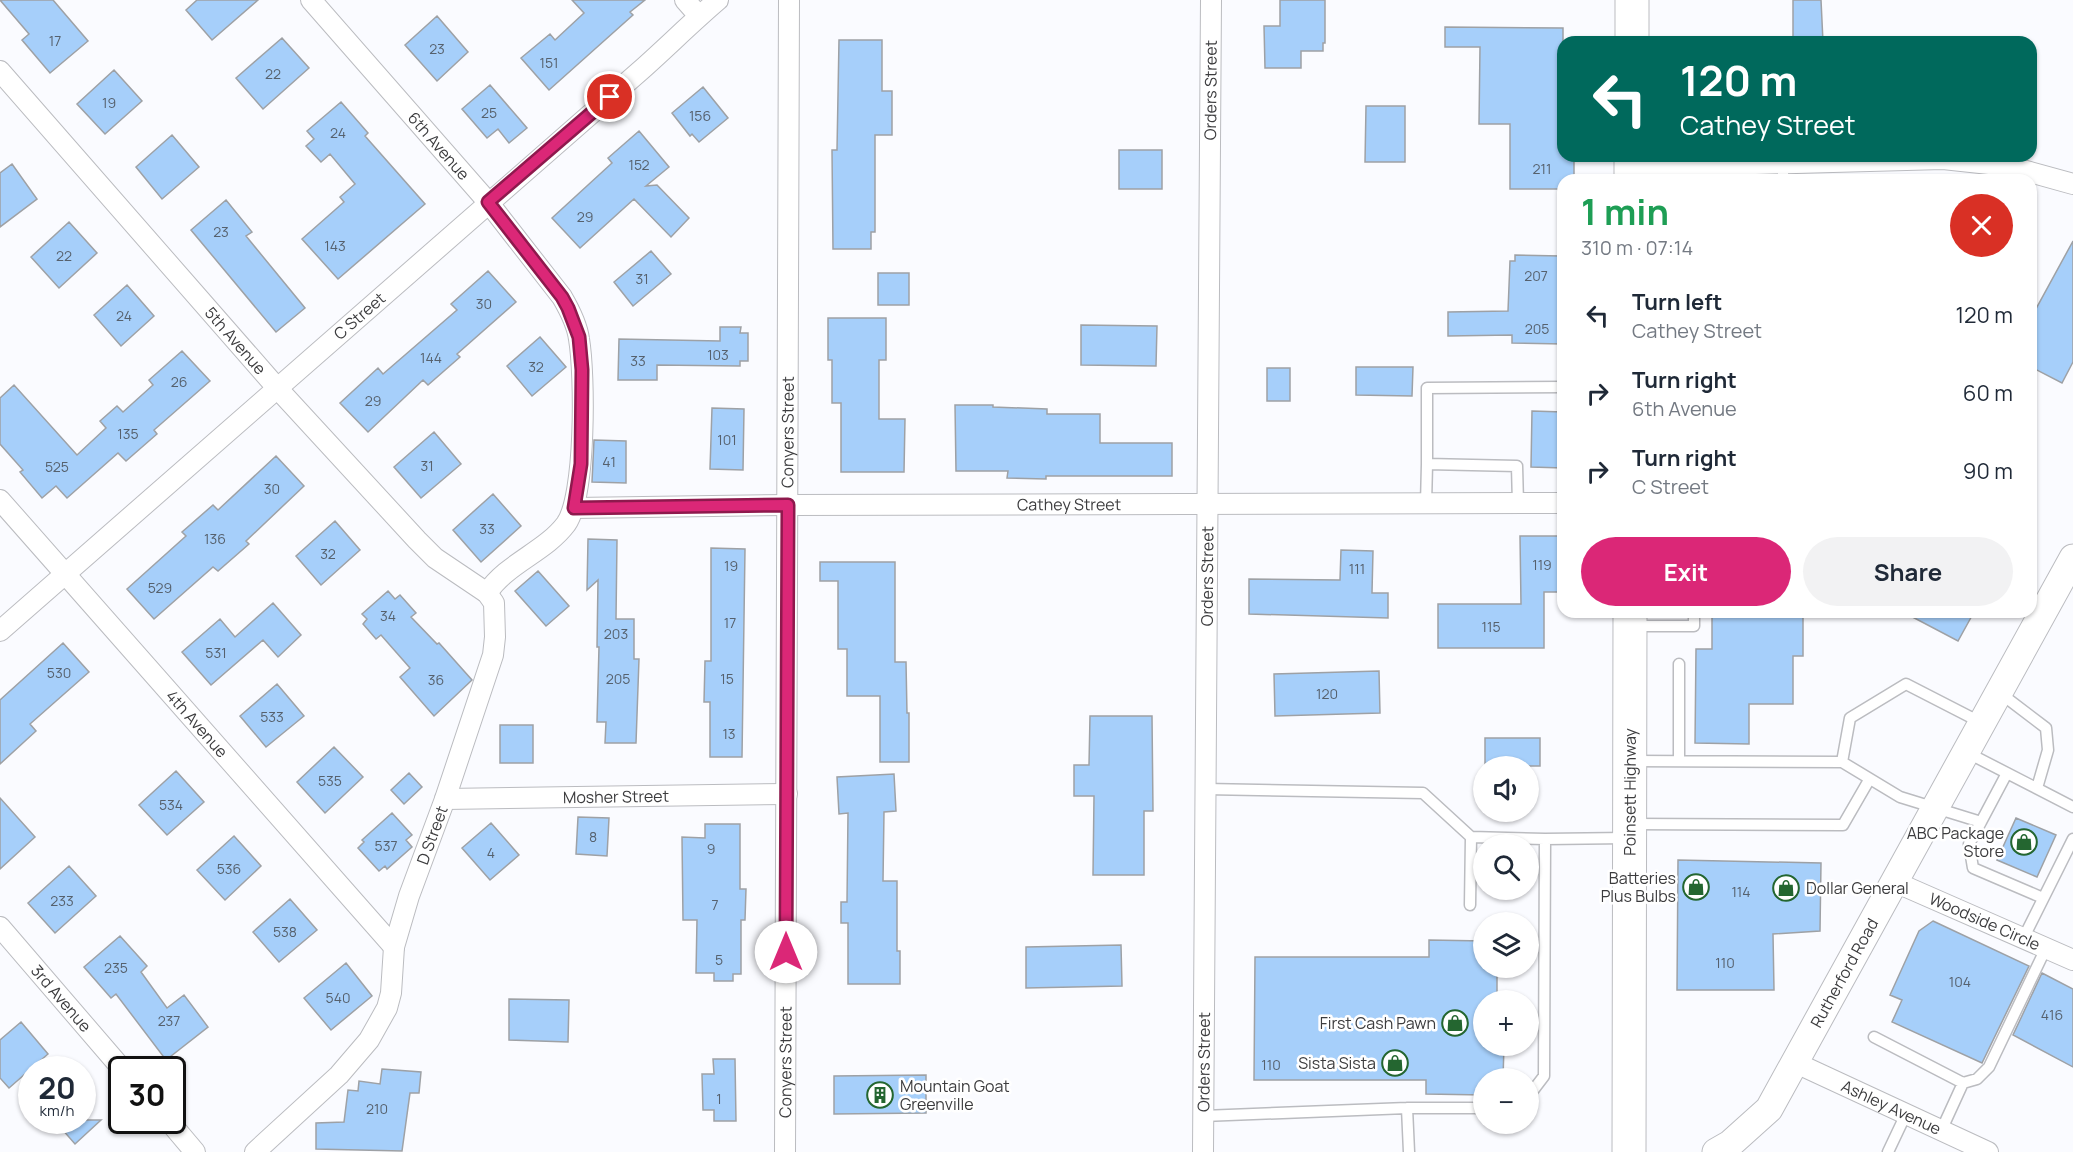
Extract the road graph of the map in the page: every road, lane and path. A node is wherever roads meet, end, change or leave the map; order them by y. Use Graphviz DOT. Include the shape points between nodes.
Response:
graph roads {
  1 [pos="310,0"];
  2 [pos="685,0"];
  3 [pos="718,0"];
  4 [pos="789,0"];
  5 [pos="1211,0"];
  6 [pos="1632,0"];
  7 [pos="699,16"];
  8 [pos="1632,36"];
  9 [pos="0,71"];
  10 [pos="1906,162"];
  11 [pos="1971,162"];
  12 [pos="1631,167"];
  13 [pos="1714,172"];
  14 [pos="1783,172"];
  15 [pos="2037,174"];
  16 [pos="2037,174"];
  17 [pos="2073,184"];
  18 [pos="488,202"];
  19 [pos="1557,387"];
  20 [pos="278,389"];
  21 [pos="1427,464"];
  22 [pos="0,500"];
  23 [pos="1557,503"];
  24 [pos="1426,504"];
  25 [pos="1518,504"];
  26 [pos="788,505"];
  27 [pos="1207,505"];
  28 [pos="574,508"];
  29 [pos="2073,558"];
  30 [pos="65,573"];
  31 [pos="488,593"];
  32 [pos="2037,607"];
  33 [pos="1694,618"];
  34 [pos="2032,618"];
  35 [pos="1630,619"];
  36 [pos="0,631"];
  37 [pos="1679,664"];
  38 [pos="1999,692"];
  39 [pos="1982,723"];
  40 [pos="1966,752"];
  41 [pos="1630,761"];
  42 [pos="1679,761"];
  43 [pos="1842,762"];
  44 [pos="2007,773"];
  45 [pos="1869,780"];
  46 [pos="2037,788"];
  47 [pos="1205,789"];
  48 [pos="787,794"];
  49 [pos="445,799"];
  50 [pos="2073,807"];
  51 [pos="1936,808"];
  52 [pos="1980,822"];
  53 [pos="1630,831"];
  54 [pos="1471,837"];
  55 [pos="1545,839"];
  56 [pos="2073,839"];
  57 [pos="1895,882"];
  58 [pos="2043,898"];
  59 [pos="1470,905"];
  60 [pos="0,927"];
  61 [pos="2023,939"];
  62 [pos="394,947"];
  63 [pos="2046,948"];
  64 [pos="2073,960"];
  65 [pos="1874,1037"];
  66 [pos="111,1056"];
  67 [pos="1796,1063"];
  68 [pos="1539,1083"];
  69 [pos="1963,1083"];
  70 [pos="1407,1108"];
  71 [pos="1473,1108"];
  72 [pos="1906,1114"];
  73 [pos="1203,1116"];
  74 [pos="1941,1131"];
  75 [pos="180,1134"];
  76 [pos="195,1152"];
  77 [pos="255,1152"];
  78 [pos="785,1152"];
  79 [pos="1203,1152"];
  80 [pos="1409,1152"];
  81 [pos="1629,1152"];
  82 [pos="1716,1152"];
  83 [pos="1888,1152"];
  84 [pos="1988,1152"];
  1 -- 18 [label="street, 6th Avenue"];
  2 -- 7 [label="street"];
  3 -- 7 [label="street, C Street"];
  4 -- 26 [label="street, Conyers Street"];
  5 -- 27 [label="street, Orders Street"];
  6 -- 8 [label="highway"];
  7 -- 18 [label="street, C Street"];
  9 -- 20 [label="street, 5th Avenue"];
  10 -- 14 [label="street"];
  11 -- 15 [label="street"];
  12 -- 13 [label="street"];
  13 -- 14 [label="street"];
  16 -- 17 [label="street"];
  18 -- 20 [label="street, C Street"];
  18 -- 28 [label="street, 6th Avenue" via="562,297 579,337 581,464"];
  19 -- 21 [label="lane" via="1427,388"];
  20 -- 30 [label="street, C Street"];
  20 -- 31 [label="street, 5th Avenue" via="435,558"];
  21 -- 24 [label="lane"];
  21 -- 25 [label="lane" via="1517,466"];
  22 -- 30 [label="street, 4th Avenue"];
  23 -- 25 [label="street, Cathey Street"];
  24 -- 25 [label="street, Cathey Street"];
  24 -- 27 [label="street, Cathey Street"];
  26 -- 27 [label="street, Cathey Street"];
  26 -- 28 [label="street, Cathey Street"];
  26 -- 48 [label="street, Conyers Street"];
  27 -- 47 [label="street, Orders Street"];
  28 -- 31 [label="street" via="559,533 497,579"];
  29 -- 32 [label="street, Rutherford Road"];
  30 -- 36 [label="street, C Street"];
  30 -- 62 [label="street, 4th Avenue"];
  31 -- 49 [label="street, D Street" via="494,603 493,655"];
  33 -- 35 [label="lane" via="1694,626"];
  34 -- 38 [label="street, Rutherford Road"];
  35 -- 41 [label="highway, Poinsett Highway"];
  37 -- 42 [label="lane"];
  38 -- 39 [label="street, Rutherford Road"];
  38 -- 46 [label="lane" via="2046,728 2048,750"];
  39 -- 40 [label="street, Rutherford Road"];
  39 -- 43 [label="lane" via="1906,684 1850,718"];
  40 -- 44 [label="lane"];
  40 -- 51 [label="street, Rutherford Road"];
  41 -- 42 [label="lane"];
  41 -- 53 [label="highway, Poinsett Highway"];
  42 -- 43 [label="lane"];
  43 -- 45 [label="lane"];
  44 -- 46 [label="lane"];
  44 -- 52 [label="lane"];
  45 -- 51 [label="lane" via="1900,797"];
  45 -- 53 [label="lane" via="1843,825"];
  46 -- 50 [label="lane"];
  47 -- 54 [label="lane" via="1423,793"];
  47 -- 73 [label="street, Orders Street"];
  48 -- 49 [label="street, Mosher Street"];
  48 -- 78 [label="street, Conyers Street"];
  49 -- 62 [label="street, D Street"];
  51 -- 52 [label="lane"];
  51 -- 57 [label="street, Rutherford Road"];
  52 -- 58 [label="lane" via="1969,844 1973,868"];
  53 -- 55 [label="lane"];
  53 -- 81 [label="highway, Poinsett Highway"];
  54 -- 55 [label="lane"];
  54 -- 59 [label="lane"];
  55 -- 68 [label="lane" via="1544,1076"];
  56 -- 58 [label="lane"];
  57 -- 61 [label="street, Woodside Circle"];
  57 -- 67 [label="street, Rutherford Road"];
  58 -- 61 [label="lane"];
  60 -- 66 [label="street, 3rd Avenue"];
  61 -- 63 [label="street, Woodside Circle"];
  62 -- 77 [label="street, D Street" via="392,993 369,1040 319,1095"];
  63 -- 64 [label="street, Woodside Circle"];
  63 -- 69 [label="lane" via="1989,1066 1977,1078"];
  65 -- 69 [label="lane"];
  67 -- 72 [label="street, Ashley Avenue"];
  67 -- 82 [label="street, Rutherford Road" via="1770,1110"];
  69 -- 74 [label="lane"];
  70 -- 71 [label="lane"];
  70 -- 73 [label="lane"];
  70 -- 80 [label="lane"];
  72 -- 74 [label="street, Ashley Avenue"];
  72 -- 83 [label="lane"];
  73 -- 79 [label="street, Orders Street"];
  74 -- 84 [label="street, Ashley Avenue"];
  75 -- 76 [label="street"];
}
